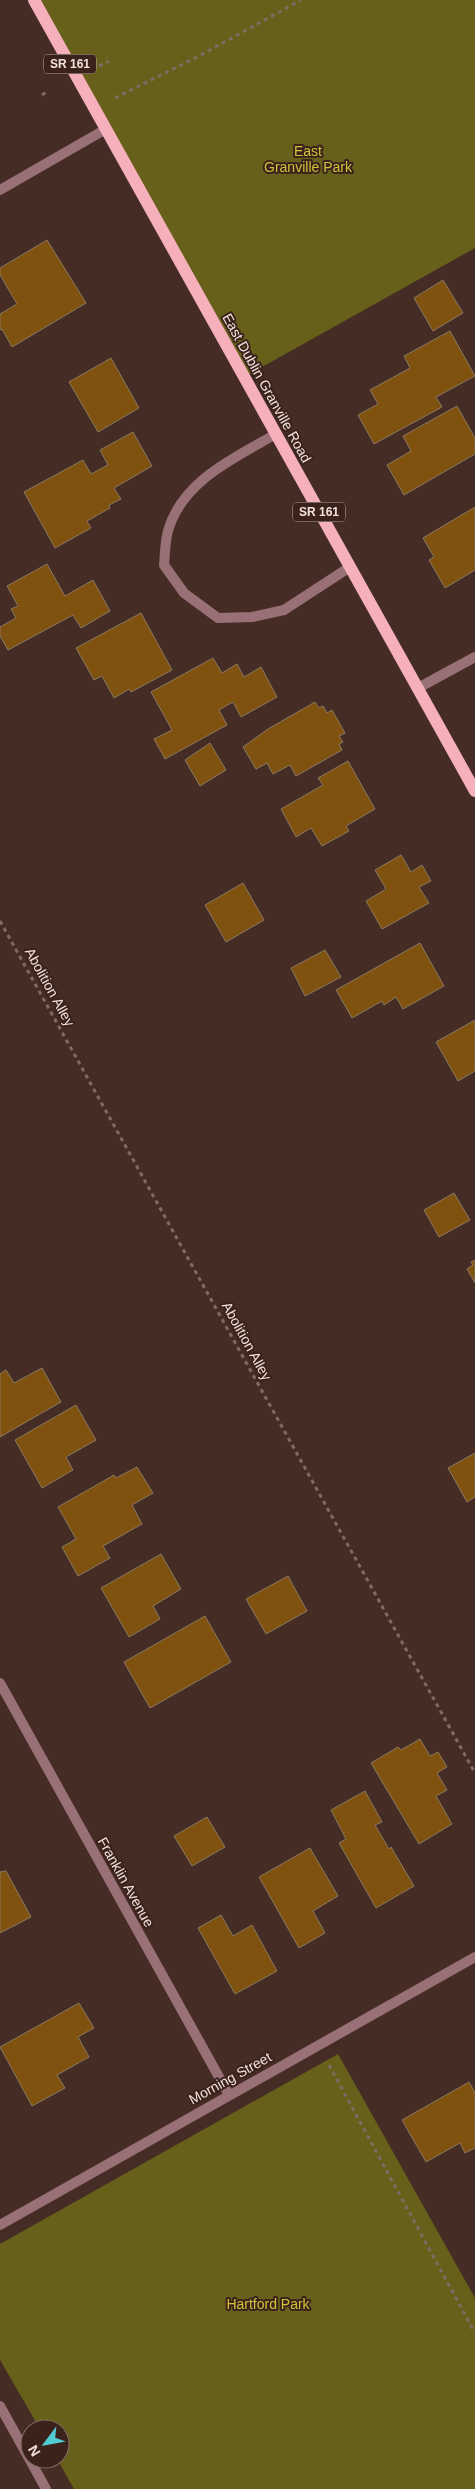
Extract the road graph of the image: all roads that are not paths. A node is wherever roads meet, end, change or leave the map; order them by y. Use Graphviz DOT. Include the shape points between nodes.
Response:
graph roads {
  1 [pos="34,0"];
  2 [pos="106,129"];
  3 [pos="0,190"];
  4 [pos="276,434"];
  5 [pos="350,567"];
  6 [pos="475,657"];
  7 [pos="418,688"];
  8 [pos="475,791"];
  9 [pos="0,1683"];
  10 [pos="475,1957"];
  11 [pos="229,2095"];
  12 [pos="0,2225"];
  13 [pos="0,2406"];
  14 [pos="46,2489"];
  1 -- 2 [label="main road, East Dublin Granville Road / SR 161"];
  2 -- 3 [label="street"];
  2 -- 4 [label="main road, East Dublin Granville Road / SR 161"];
  4 -- 5 [label="main road, East Dublin Granville Road / SR 161"];
  4 -- 5 [label="street" via="215,470 183,497 168,531 164,565 184,593 218,618 252,617 284,610"];
  5 -- 7 [label="main road, East Dublin Granville Road / SR 161"];
  6 -- 7 [label="street"];
  7 -- 8 [label="main road, East Dublin Granville Road / SR 161"];
  9 -- 11 [label="street, Franklin Avenue"];
  10 -- 11 [label="street, Morning Street"];
  11 -- 12 [label="street, Morning Street"];
  13 -- 14 [label="street"];
}
